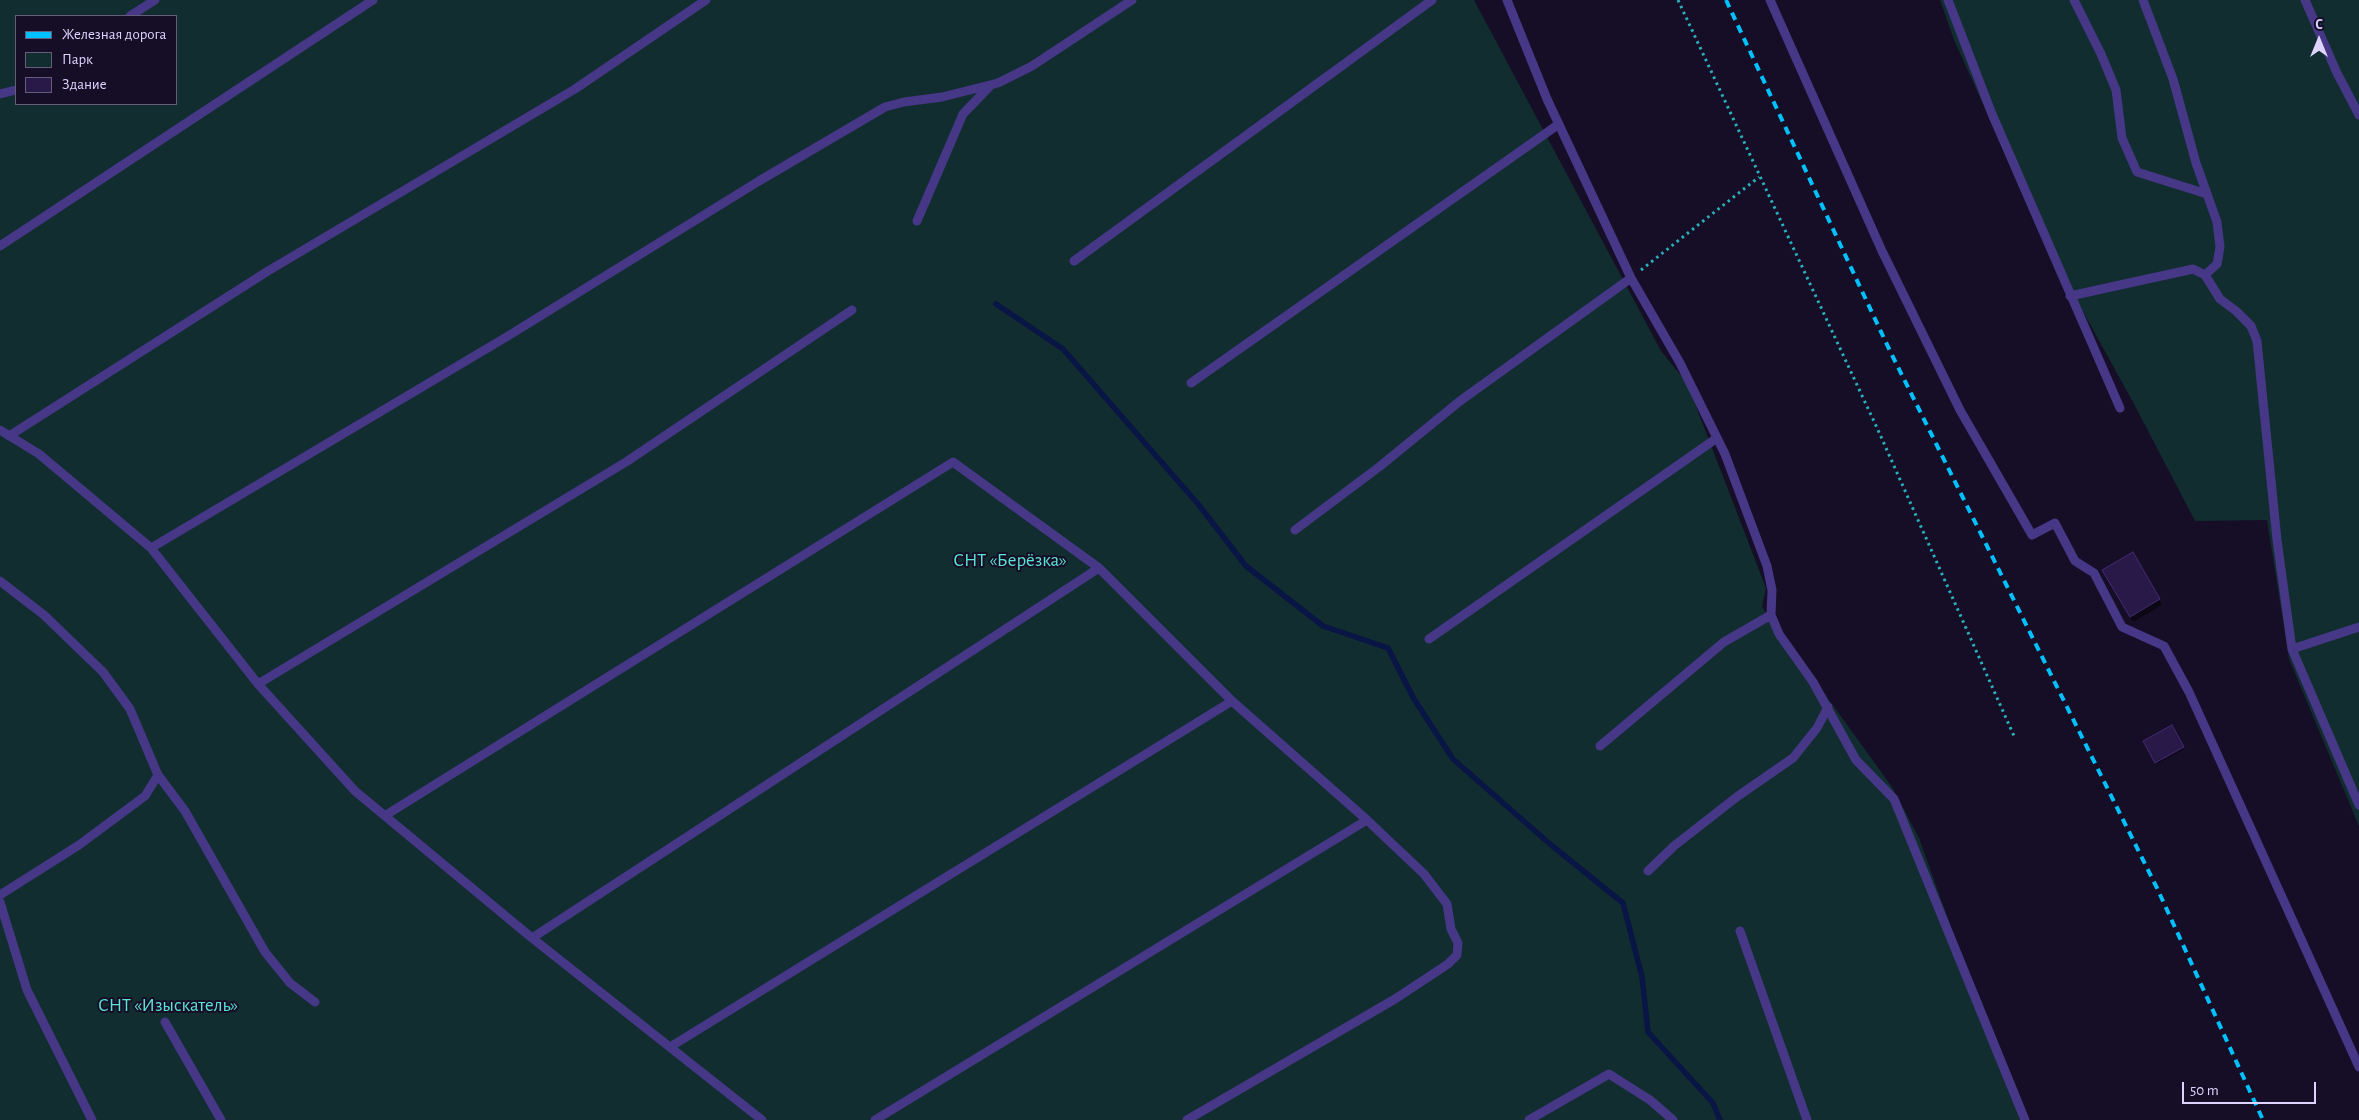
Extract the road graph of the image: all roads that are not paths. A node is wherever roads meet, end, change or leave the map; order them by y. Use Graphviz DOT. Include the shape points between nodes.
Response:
graph roads {
  1 [pos="155,0"];
  2 [pos="373,0"];
  3 [pos="706,0"];
  4 [pos="1132,0"];
  5 [pos="1432,0"];
  6 [pos="1507,0"];
  7 [pos="1770,0"];
  8 [pos="1948,0"];
  9 [pos="2074,0"];
  10 [pos="2142,0"];
  11 [pos="2305,0"];
  12 [pos="132,15"];
  13 [pos="992,85"];
  14 [pos="15,90"];
  15 [pos="0,94"];
  16 [pos="2359,115"];
  17 [pos="1559,124"];
  18 [pos="2206,194"];
  19 [pos="917,221"];
  20 [pos="0,246"];
  21 [pos="1074,261"];
  22 [pos="2205,276"];
  23 [pos="1631,278"];
  24 [pos="2070,296"];
  25 [pos="852,310"];
  26 [pos="1191,384"];
  27 [pos="2120,408"];
  28 [pos="0,430"];
  29 [pos="9,436"];
  30 [pos="1717,438"];
  31 [pos="1296,530"];
  32 [pos="151,548"];
  33 [pos="1099,568"];
  34 [pos="0,580"];
  35 [pos="1771,615"];
  36 [pos="2359,627"];
  37 [pos="1429,640"];
  38 [pos="2292,649"];
  39 [pos="258,684"];
  40 [pos="1232,701"];
  41 [pos="1828,707"];
  42 [pos="1600,746"];
  43 [pos="158,775"];
  44 [pos="2359,805"];
  45 [pos="386,815"];
  46 [pos="1367,820"];
  47 [pos="1648,871"];
  48 [pos="0,895"];
  49 [pos="0,902"];
  50 [pos="1740,931"];
  51 [pos="532,938"];
  52 [pos="315,1002"];
  53 [pos="165,1022"];
  54 [pos="670,1047"];
  55 [pos="2359,1067"];
  56 [pos="92,1120"];
  57 [pos="221,1120"];
  58 [pos="762,1120"];
  59 [pos="875,1120"];
  60 [pos="1186,1120"];
  61 [pos="1529,1120"];
  62 [pos="1673,1120"];
  63 [pos="1806,1120"];
  64 [pos="2025,1120"];
  1 -- 12 [label="lane"];
  2 -- 20 [label="lane"];
  3 -- 29 [label="lane" via="575,89 268,271"];
  4 -- 13 [label="lane" via="1032,66"];
  5 -- 21 [label="lane"];
  6 -- 17 [label="lane"];
  7 -- 55 [label="lane" via="1882,251 1960,410 2032,535 2054,523 2075,561 2094,573 2122,627 2164,646 2189,692"];
  8 -- 24 [label="lane" via="1992,114"];
  9 -- 18 [label="lane" via="2116,90 2122,138 2137,172"];
  10 -- 18 [label="lane" via="2173,78"];
  11 -- 16 [label="lane"];
  13 -- 19 [label="lane" via="963,114"];
  13 -- 32 [label="lane" via="885,107"];
  14 -- 15 [label="lane"];
  17 -- 23 [label="lane"];
  17 -- 26 [label="lane"];
  18 -- 22 [label="lane" via="2217,222 2220,247 2217,264"];
  22 -- 24 [label="lane" via="2193,269"];
  22 -- 38 [label="lane" via="2220,299 2251,326 2257,341 2277,540"];
  23 -- 30 [label="lane" via="1680,363"];
  23 -- 31 [label="lane" via="1460,401"];
  24 -- 27 [label="lane"];
  25 -- 39 [label="lane" via="626,462"];
  28 -- 29 [label="lane"];
  29 -- 32 [label="lane" via="39,454"];
  30 -- 35 [label="lane" via="1767,566 1772,590"];
  30 -- 37 [label="lane"];
  32 -- 39 [label="lane"];
  33 -- 40 [label="lane"];
  33 -- 45 [label="lane" via="952,462"];
  33 -- 51 [label="lane"];
  34 -- 43 [label="lane" via="44,615 103,672 130,709"];
  35 -- 41 [label="lane" via="1779,634"];
  35 -- 42 [label="lane" via="1724,642"];
  36 -- 38 [label="lane"];
  38 -- 44 [label="lane"];
  39 -- 45 [label="lane" via="355,791"];
  40 -- 46 [label="lane"];
  40 -- 54 [label="lane"];
  41 -- 47 [label="lane" via="1817,728 1792,758 1674,846"];
  41 -- 64 [label="lane" via="1856,760 1894,799"];
  43 -- 48 [label="lane" via="145,796 80,845"];
  43 -- 52 [label="lane" via="185,811 265,952 290,983"];
  45 -- 51 [label="lane"];
  46 -- 59 [label="lane"];
  46 -- 60 [label="lane" via="1424,874 1447,904 1451,929 1458,943 1457,955 1395,999"];
  49 -- 56 [label="lane" via="27,990"];
  50 -- 63 [label="lane"];
  51 -- 54 [label="lane"];
  53 -- 57 [label="lane"];
  54 -- 58 [label="lane"];
  61 -- 62 [label="lane" via="1609,1074 1650,1100"];
}
